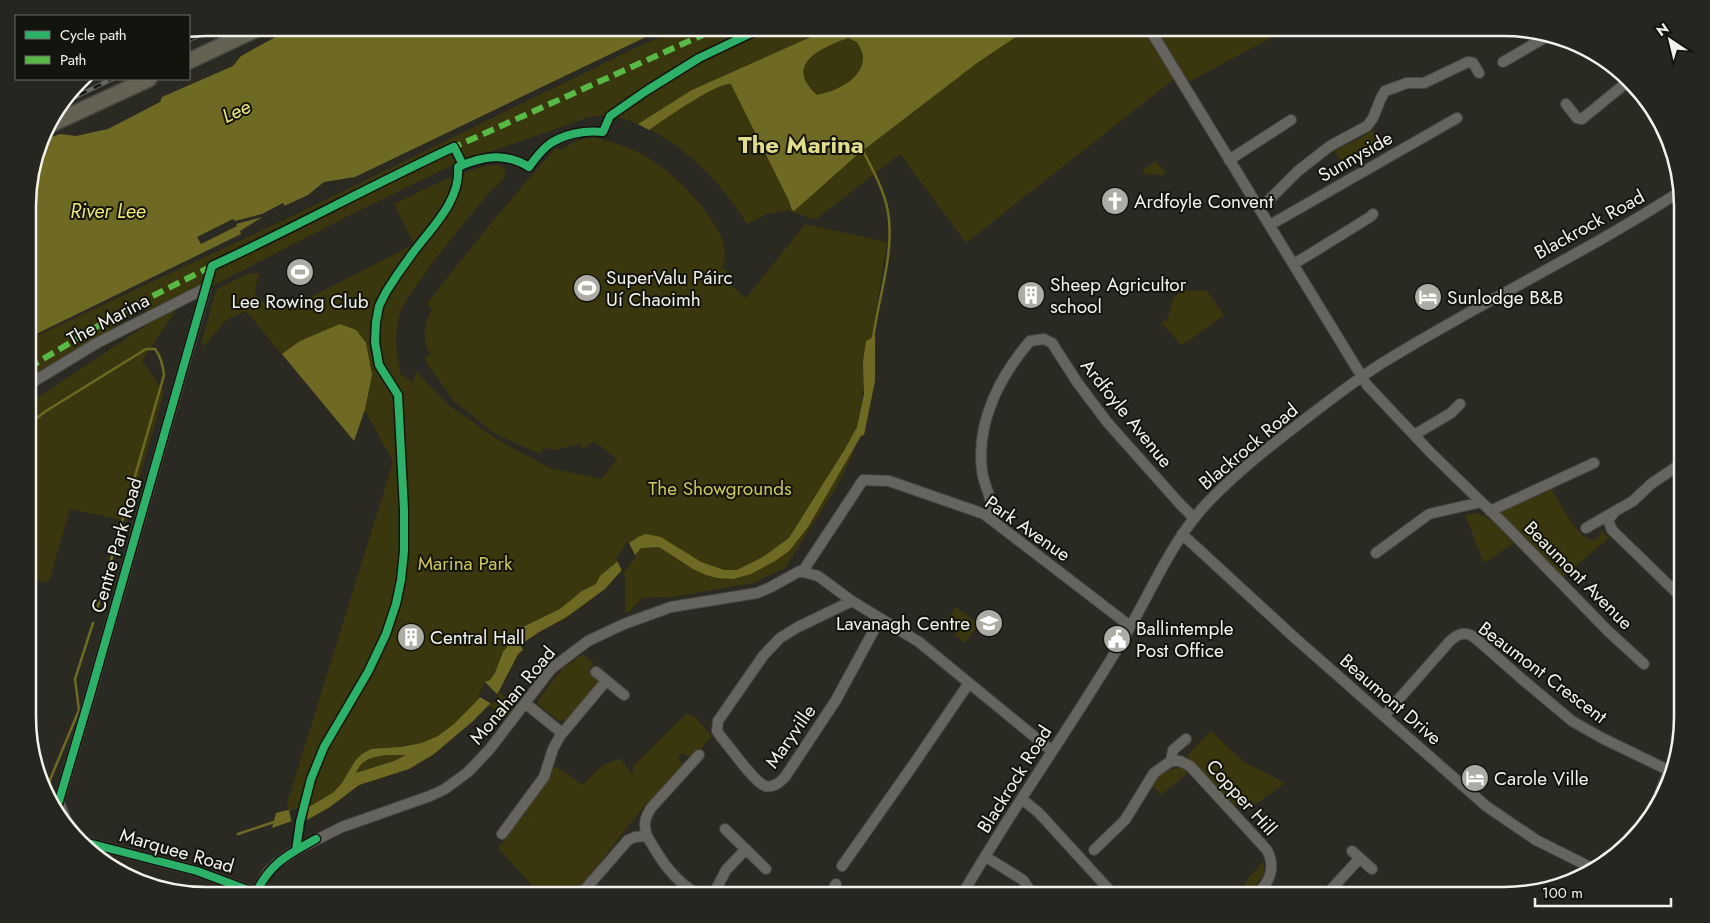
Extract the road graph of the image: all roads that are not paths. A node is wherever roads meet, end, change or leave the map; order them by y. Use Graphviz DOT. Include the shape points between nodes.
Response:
graph roads {
  1 [pos="243,36"];
  2 [pos="1154,36"];
  3 [pos="1540,41"];
  4 [pos="190,62"];
  5 [pos="1503,62"];
  6 [pos="1479,73"];
  7 [pos="148,80"];
  8 [pos="1623,85"];
  9 [pos="1566,104"];
  10 [pos="1457,118"];
  11 [pos="59,120"];
  12 [pos="1292,120"];
  13 [pos="1229,160"];
  14 [pos="1673,196"];
  15 [pos="1260,209"];
  16 [pos="1373,214"];
  17 [pos="1270,225"];
  18 [pos="1294,264"];
  19 [pos="206,288"];
  20 [pos="1361,376"];
  21 [pos="37,380"];
  22 [pos="1460,404"];
  23 [pos="1414,435"];
  24 [pos="1594,463"];
  25 [pos="1674,468"];
  26 [pos="1481,502"];
  27 [pos="1490,511"];
  28 [pos="1613,514"];
  29 [pos="990,518"];
  30 [pos="1194,518"];
  31 [pos="1586,528"];
  32 [pos="1182,534"];
  33 [pos="1376,553"];
  34 [pos="803,571"];
  35 [pos="1674,590"];
  36 [pos="852,601"];
  37 [pos="880,619"];
  38 [pos="1130,626"];
  39 [pos="1644,664"];
  40 [pos="596,672"];
  41 [pos="606,680"];
  42 [pos="969,683"];
  43 [pos="624,695"];
  44 [pos="525,703"];
  45 [pos="1384,716"];
  46 [pos="562,733"];
  47 [pos="1186,739"];
  48 [pos="1052,751"];
  49 [pos="699,755"];
  50 [pos="682,757"];
  51 [pos="1171,761"];
  52 [pos="691,765"];
  53 [pos="1666,768"];
  54 [pos="1022,799"];
  55 [pos="59,800"];
  56 [pos="725,829"];
  57 [pos="502,834"];
  58 [pos="646,836"];
  59 [pos="93,844"];
  60 [pos="746,849"];
  61 [pos="1094,850"];
  62 [pos="986,858"];
  63 [pos="1586,865"];
  64 [pos="842,866"];
  65 [pos="766,869"];
  66 [pos="1372,869"];
  67 [pos="968,886"];
  68 [pos="1027,886"];
  69 [pos="1106,886"];
  70 [pos="1264,886"];
  71 [pos="1332,886"];
  72 [pos="237,887"];
  73 [pos="259,887"];
  74 [pos="587,887"];
  75 [pos="689,887"];
  76 [pos="717,887"];
  1 -- 4 [label="highway"];
  2 -- 13 [label="street, Beaumont Avenue"];
  3 -- 5 [label="street"];
  6 -- 15 [label="street" via="1473,63 1468,62 1431,80 1387,90 1367,126 1324,150"];
  7 -- 11 [label="highway"];
  8 -- 9 [label="street" via="1582,119 1577,118"];
  10 -- 17 [label="street, Sunnyside"];
  12 -- 13 [label="street"];
  13 -- 15 [label="street, Beaumont Avenue"];
  14 -- 20 [label="street, Blackrock Road"];
  15 -- 17 [label="street, Beaumont Avenue"];
  16 -- 18 [label="street"];
  17 -- 18 [label="street, Beaumont Avenue"];
  18 -- 20 [label="street, Beaumont Avenue"];
  19 -- 21 [label="street, The Marina" via="97,343"];
  19 -- 55 [label="street, Centre Park Road"];
  20 -- 23 [label="street, Beaumont Avenue"];
  20 -- 30 [label="street, Blackrock Road" via="1255,458"];
  22 -- 23 [label="street"];
  23 -- 26 [label="street, Beaumont Avenue"];
  24 -- 27 [label="street, Beaumont Avenue"];
  25 -- 28 [label="street"];
  26 -- 27 [label="street, Beaumont Avenue"];
  26 -- 33 [label="street" via="1428,514"];
  27 -- 39 [label="street, Beaumont Avenue"];
  28 -- 31 [label="street"];
  28 -- 35 [label="street" via="1608,520 1612,530"];
  29 -- 30 [label="street, Ardfoyle Avenue" via="992,507 982,471 981,448 994,396 1009,367 1030,341 1044,339 1052,343 1076,382 1107,422"];
  29 -- 34 [label="street, Park Avenue" via="889,481 864,480"];
  29 -- 38 [label="street, Park Avenue"];
  30 -- 32 [label="street, Blackrock Road"];
  32 -- 38 [label="street, Blackrock Road"];
  32 -- 45 [label="street, Beaumont Drive"];
  34 -- 36 [label="street" via="818,576"];
  34 -- 44 [label="street, Monahan Road" via="758,593 671,607 601,634 551,669"];
  36 -- 37 [label="street"];
  36 -- 37 [label="street, Maryville" via="780,638 718,721 721,736 762,785 776,785 785,777 836,700"];
  37 -- 42 [label="street" via="919,642"];
  38 -- 48 [label="street, Blackrock Road"];
  40 -- 41 [label="street"];
  41 -- 43 [label="street"];
  41 -- 46 [label="street"];
  42 -- 48 [label="street"];
  42 -- 64 [label="street"];
  44 -- 46 [label="street"];
  44 -- 73 [label="street, Monahan Road" via="479,761 451,785 422,800 316,839 277,864 264,876"];
  45 -- 53 [label="street, Beaumont Crescent" via="1450,641 1466,633 1474,636 1572,720"];
  45 -- 63 [label="street, Beaumont Drive" via="1499,816 1536,840"];
  46 -- 57 [label="street" via="544,777"];
  47 -- 51 [label="street" via="1173,750"];
  48 -- 54 [label="street, Blackrock Road"];
  49 -- 52 [label="street"];
  50 -- 52 [label="street"];
  51 -- 61 [label="street" via="1154,773 1124,822"];
  51 -- 70 [label="street, Copper Hill" via="1190,766 1267,850 1272,867 1270,878"];
  52 -- 58 [label="street" via="645,818"];
  54 -- 62 [label="street, Blackrock Road"];
  54 -- 69 [label="street" via="1040,813"];
  56 -- 60 [label="street"];
  58 -- 74 [label="street" via="628,840"];
  58 -- 75 [label="street" via="661,861"];
  59 -- 72 [label="street, Marquee Road" via="197,871"];
  60 -- 65 [label="street"];
  60 -- 76 [label="street" via="726,870"];
  62 -- 67 [label="street, Blackrock Road"];
  62 -- 68 [label="street" via="1023,880"];
  66 -- 71 [label="street" via="1356,854"];
}
